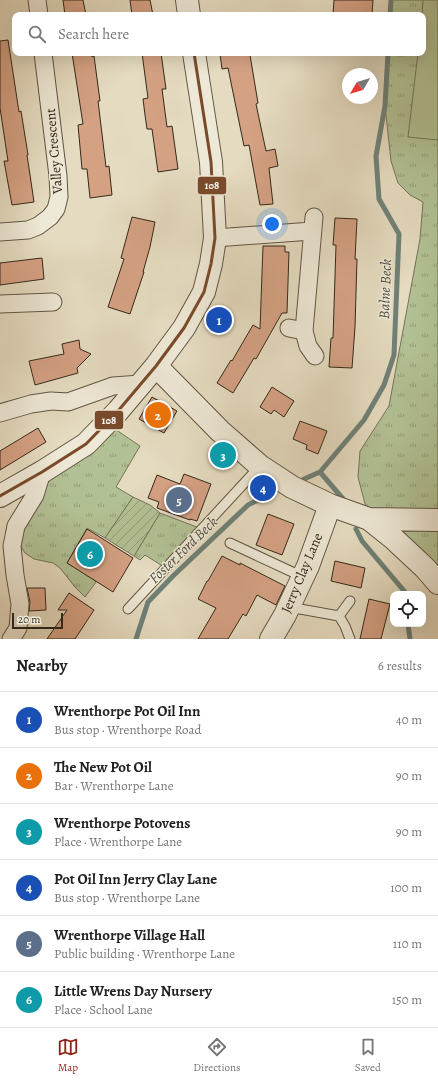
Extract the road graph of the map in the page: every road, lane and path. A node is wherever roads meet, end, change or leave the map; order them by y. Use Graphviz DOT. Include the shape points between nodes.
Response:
graph roads {
  1 [pos="37,0"];
  2 [pos="186,0"];
  3 [pos="39,12"];
  4 [pos="188,12"];
  5 [pos="43,56"];
  6 [pos="194,56"];
  7 [pos="0,232"];
  8 [pos="215,238"];
  9 [pos="54,302"];
  10 [pos="0,304"];
  11 [pos="314,356"];
  12 [pos="156,366"];
  13 [pos="141,384"];
  14 [pos="0,413"];
  15 [pos="260,466"];
  16 [pos="42,472"];
  17 [pos="0,496"];
  18 [pos="330,505"];
  19 [pos="369,519"];
  20 [pos="438,520"];
  21 [pos="230,543"];
  22 [pos="302,577"];
  23 [pos="438,583"];
  24 [pos="350,601"];
  25 [pos="289,607"];
  26 [pos="128,609"];
  27 [pos="339,616"];
  28 [pos="11,639"];
  29 [pos="271,639"];
  30 [pos="350,639"];
  1 -- 3 [label="street"];
  2 -- 4 [label="street"];
  5 -- 7 [label="street, Valley Crescent" via="59,197 56,209 38,226 28,230"];
  6 -- 8 [label="street" via="211,162"];
  8 -- 11 [label="street" via="313,224 296,330"];
  8 -- 12 [label="street" via="204,292 184,328"];
  9 -- 10 [label="street"];
  12 -- 13 [label="street"];
  12 -- 15 [label="street" via="220,431"];
  13 -- 14 [label="street" via="113,386 68,402 31,404"];
  13 -- 16 [label="street" via="86,444"];
  15 -- 18 [label="street" via="292,487"];
  15 -- 26 [label="lane"];
  16 -- 17 [label="street"];
  16 -- 28 [label="street" via="35,495 16,526 12,546 20,604 18,628"];
  18 -- 19 [label="street"];
  18 -- 22 [label="street, Jerry Clay Lane"];
  19 -- 20 [label="street"];
  19 -- 23 [label="street" via="425,568"];
  21 -- 22 [label="lane"];
  22 -- 25 [label="street, Jerry Clay Lane"];
  24 -- 27 [label="lane"];
  25 -- 27 [label="lane"];
  25 -- 29 [label="street, Jerry Clay Lane"];
  27 -- 30 [label="lane"];
}
